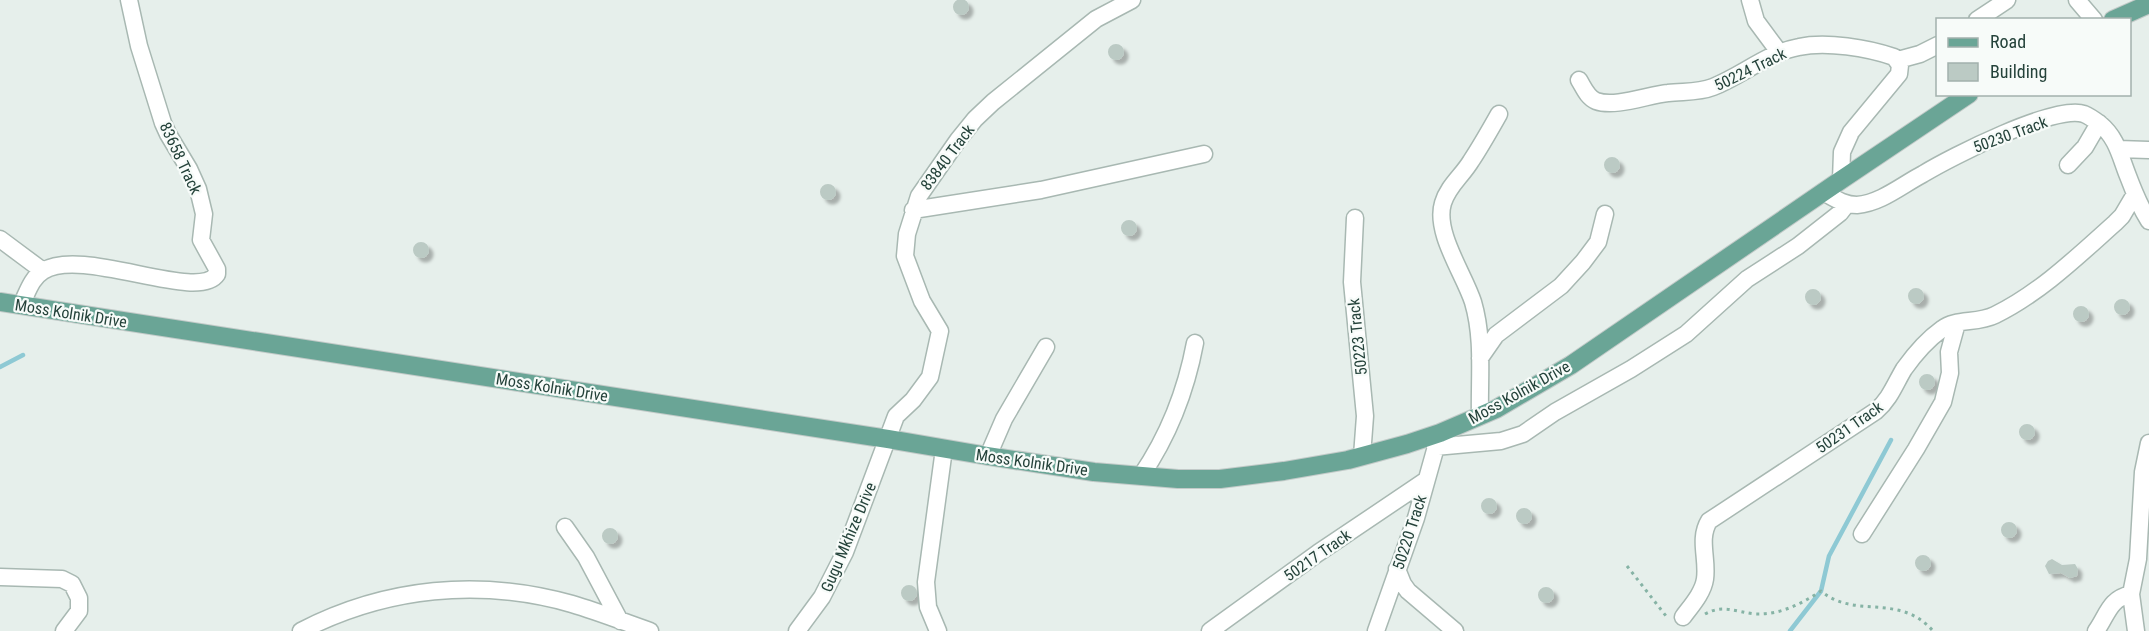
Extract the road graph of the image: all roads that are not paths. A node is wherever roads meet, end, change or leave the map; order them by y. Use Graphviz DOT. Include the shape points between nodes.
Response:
graph roads {
  1 [pos="129,0"];
  2 [pos="1131,0"];
  3 [pos="1750,0"];
  4 [pos="2007,0"];
  5 [pos="2148,6"];
  6 [pos="1980,18"];
  7 [pos="2118,18"];
  8 [pos="1936,46"];
  9 [pos="1779,52"];
  10 [pos="1898,60"];
  11 [pos="1579,80"];
  12 [pos="1966,96"];
  13 [pos="1499,114"];
  14 [pos="2098,123"];
  15 [pos="2118,149"];
  16 [pos="2149,150"];
  17 [pos="1204,154"];
  18 [pos="2068,165"];
  19 [pos="1840,180"];
  20 [pos="1823,192"];
  21 [pos="2135,194"];
  22 [pos="1847,204"];
  23 [pos="913,210"];
  24 [pos="1605,214"];
  25 [pos="1355,218"];
  26 [pos="2149,221"];
  27 [pos="0,239"];
  28 [pos="43,271"];
  29 [pos="0,302"];
  30 [pos="21,305"];
  31 [pos="1957,323"];
  32 [pos="1195,343"];
  33 [pos="1046,347"];
  34 [pos="1480,358"];
  35 [pos="1480,416"];
  36 [pos="888,439"];
  37 [pos="1438,440"];
  38 [pos="2149,443"];
  39 [pos="944,449"];
  40 [pos="988,456"];
  41 [pos="1362,456"];
  42 [pos="1141,476"];
  43 [pos="1425,482"];
  44 [pos="565,527"];
  45 [pos="1862,534"];
  46 [pos="1397,569"];
  47 [pos="0,577"];
  48 [pos="2138,588"];
  49 [pos="1683,617"];
  50 [pos="620,621"];
  51 [pos="64,631"];
  52 [pos="301,631"];
  53 [pos="650,631"];
  54 [pos="797,631"];
  55 [pos="938,631"];
  56 [pos="1210,631"];
  57 [pos="1376,631"];
  58 [pos="1455,631"];
  59 [pos="2096,631"];
  60 [pos="2136,631"];
  1 -- 28 [label="street, 83658 Track" via="164,123 202,203 201,240 217,274 209,282 190,284 89,266 58,266"];
  2 -- 23 [label="street, 83840 Track" via="1096,19 975,119 926,184"];
  3 -- 9 [label="street" via="1759,26"];
  4 -- 6 [label="street"];
  5 -- 7 [label="main road"];
  8 -- 10 [label="street"];
  9 -- 10 [label="street, 50224 Track" via="1802,46 1830,46 1878,52"];
  9 -- 11 [label="street, 50224 Track" via="1725,82 1691,92 1601,102 1590,98"];
  10 -- 19 [label="street" via="1900,70 1896,79 1847,139"];
  12 -- 19 [label="main road, Moss Kolnik Drive"];
  13 -- 34 [label="street" via="1470,164 1449,190 1441,213 1443,228 1472,299"];
  14 -- 15 [label="street"];
  14 -- 18 [label="street" via="2089,142"];
  14 -- 22 [label="street, 50230 Track" via="2085,114 2041,120 1967,149 1879,200"];
  15 -- 16 [label="street"];
  15 -- 21 [label="street"];
  17 -- 23 [label="street" via="1041,190"];
  19 -- 20 [label="main road, Moss Kolnik Drive"];
  20 -- 22 [label="street"];
  20 -- 35 [label="main road, Moss Kolnik Drive" via="1571,365"];
  21 -- 26 [label="street"];
  21 -- 31 [label="street, 50231 Track" via="2115,223 2030,294 1986,319"];
  22 -- 37 [label="street" via="1798,246 1747,279 1686,334 1523,434 1502,441"];
  23 -- 36 [label="street, 83840 Track" via="905,255 922,301 940,331 930,377 896,416"];
  24 -- 34 [label="street" via="1598,242 1583,262 1561,286 1496,335"];
  25 -- 41 [label="street, 50223 Track" via="1352,282 1365,416"];
  27 -- 28 [label="street"];
  28 -- 30 [label="street" via="36,276"];
  29 -- 30 [label="main road, Moss Kolnik Drive"];
  30 -- 36 [label="main road, Moss Kolnik Drive"];
  31 -- 45 [label="street" via="1943,402"];
  31 -- 49 [label="street, 50231 Track" via="1939,331 1916,354 1886,402 1876,411 1709,521 1703,539 1705,580"];
  32 -- 42 [label="street" via="1182,398"];
  33 -- 40 [label="street" via="1004,419"];
  34 -- 35 [label="street"];
  35 -- 37 [label="main road, Moss Kolnik Drive"];
  36 -- 39 [label="main road, Moss Kolnik Drive"];
  36 -- 54 [label="street, Gugu Mkhize Drive" via="845,552 822,597"];
  37 -- 41 [label="main road, Moss Kolnik Drive"];
  37 -- 43 [label="street, 50220 Track"];
  38 -- 48 [label="street" via="2143,472"];
  39 -- 40 [label="main road, Moss Kolnik Drive"];
  39 -- 55 [label="street" via="926,582 927,607"];
  40 -- 42 [label="main road, Moss Kolnik Drive"];
  41 -- 42 [label="main road, Moss Kolnik Drive" via="1220,479"];
  43 -- 46 [label="street, 50220 Track"];
  43 -- 56 [label="street, 50217 Track"];
  44 -- 50 [label="street"];
  46 -- 57 [label="street, 50220 Track"];
  46 -- 58 [label="street" via="1408,591"];
  47 -- 51 [label="street" via="62,579 72,584 79,598 79,611"];
  48 -- 59 [label="street" via="2114,601"];
  48 -- 60 [label="street"];
  50 -- 52 [label="street" via="572,604 508,591 443,589 408,593 356,607"];
  50 -- 53 [label="street"];
}
